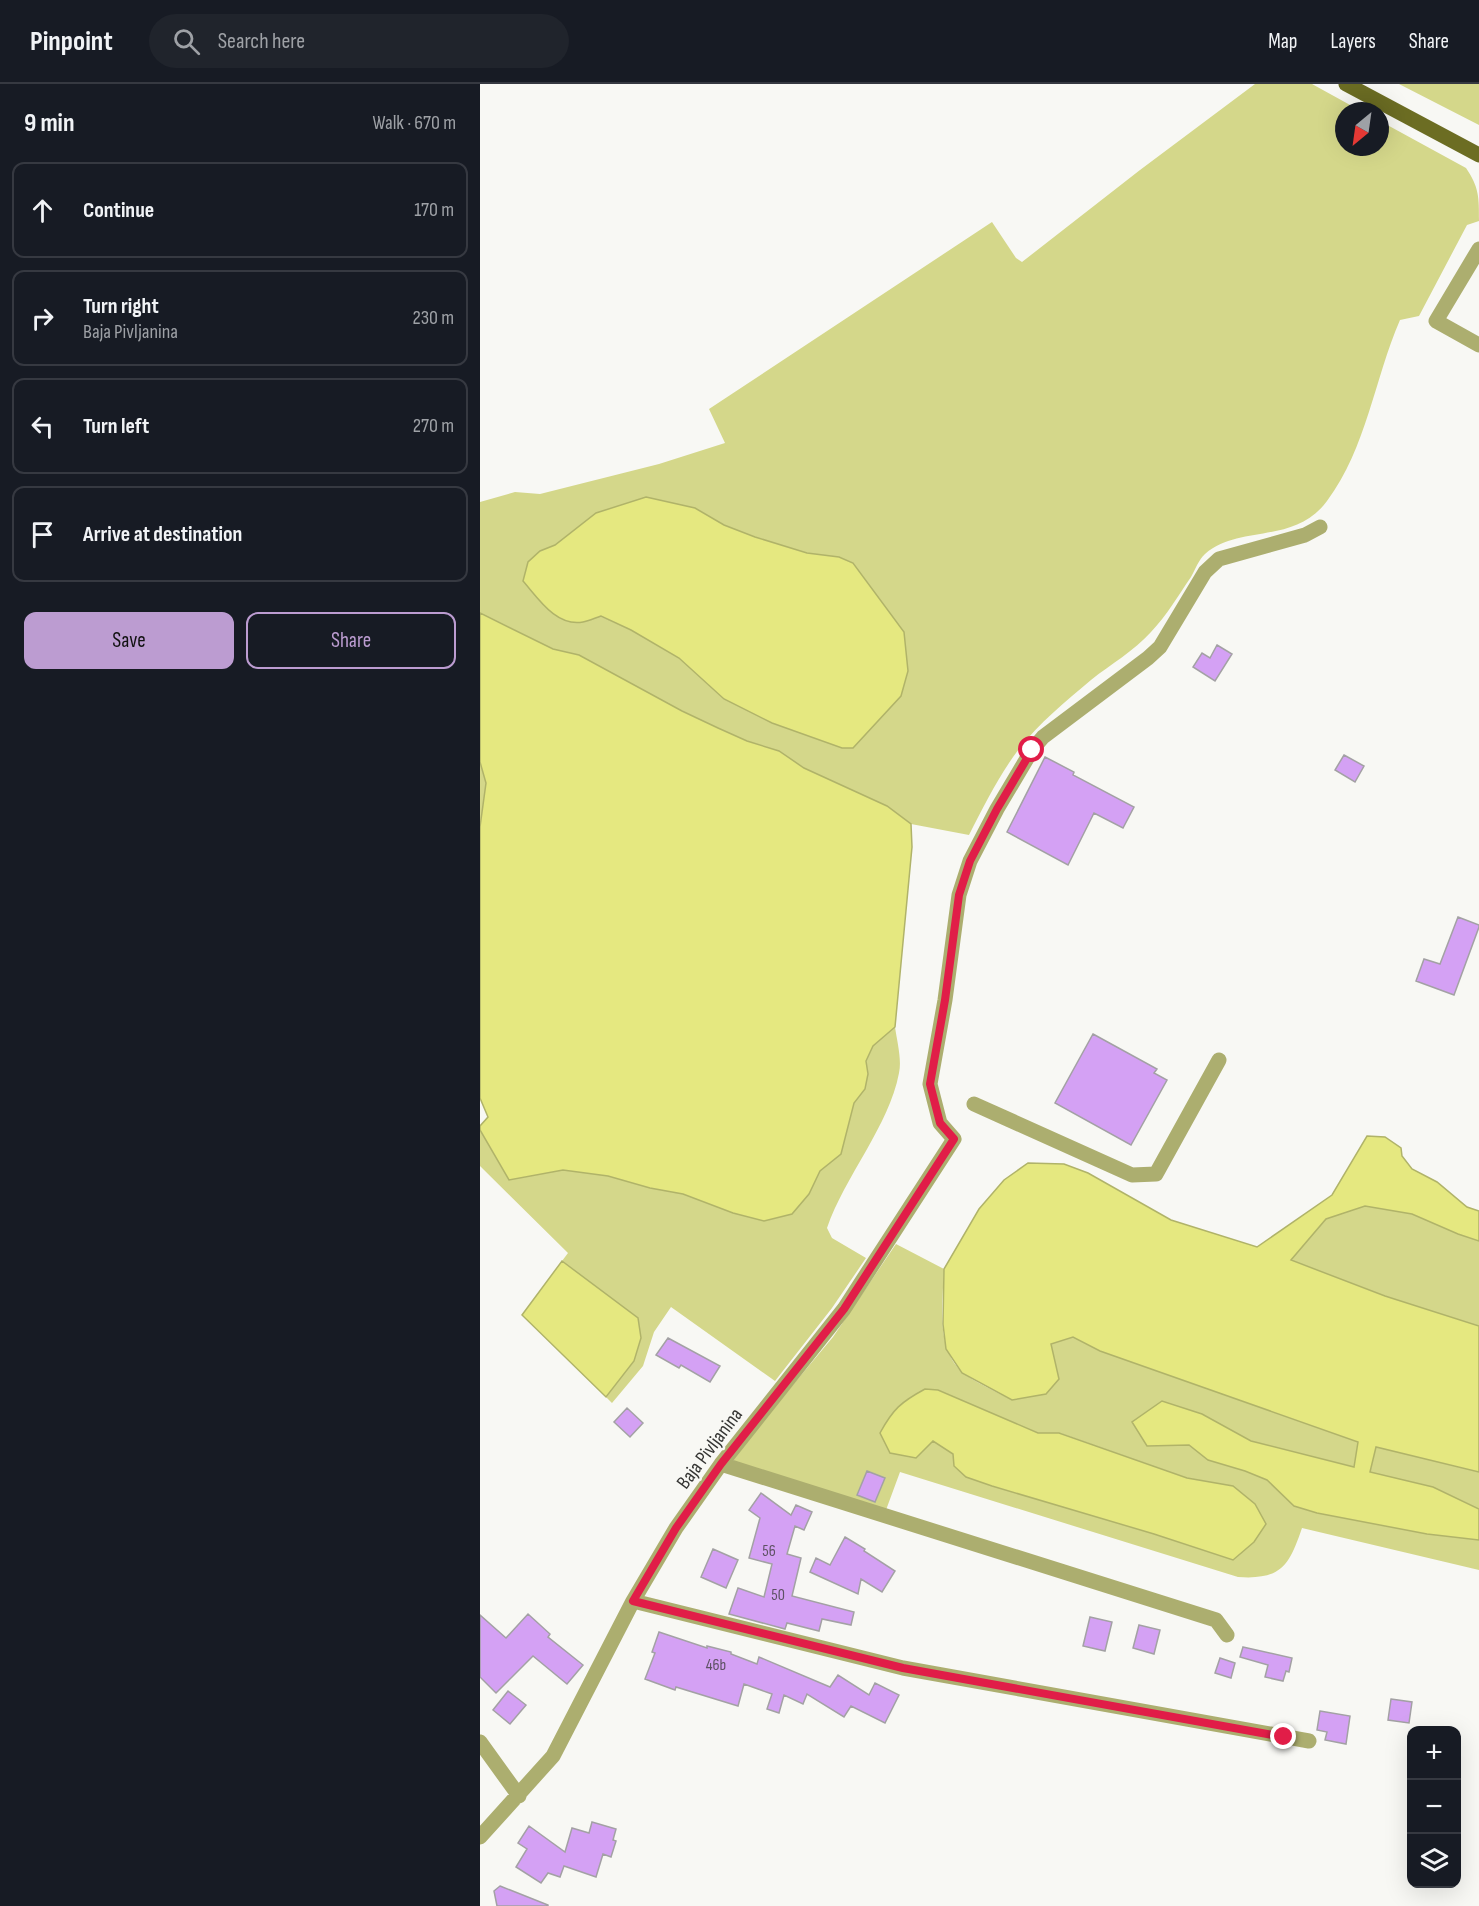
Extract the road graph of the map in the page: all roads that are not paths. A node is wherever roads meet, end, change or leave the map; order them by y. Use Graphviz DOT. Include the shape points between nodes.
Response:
graph roads {
  1 [pos="1346,84"];
  2 [pos="1464,147"];
  3 [pos="1479,155"];
  4 [pos="1479,166"];
  5 [pos="1479,249"];
  6 [pos="1479,345"];
  7 [pos="1320,527"];
  8 [pos="1219,1060"];
  9 [pos="974,1104"];
  10 [pos="721,1464"];
  11 [pos="633,1601"];
  12 [pos="1227,1635"];
  13 [pos="1309,1741"];
  14 [pos="480,1742"];
  15 [pos="519,1796"];
  16 [pos="480,1837"];
  1 -- 2 [label="main road"];
  2 -- 3 [label="main road"];
  2 -- 4 [label="street"];
  5 -- 6 [label="street" via="1436,321"];
  7 -- 10 [label="street, Baja Pivljanina" via="1305,535 1219,559 1205,572 1160,647 1043,737 1032,750 970,861 959,895 930,1084 940,1123 954,1139 844,1309"];
  8 -- 9 [label="street" via="1155,1174 1132,1175"];
  10 -- 11 [label="street, Baja Pivljanina" via="676,1528"];
  10 -- 12 [label="street" via="1216,1620"];
  11 -- 13 [label="street" via="903,1668"];
  11 -- 15 [label="street, Baja Pivljanina" via="553,1756"];
  14 -- 15 [label="street"];
  15 -- 16 [label="street, Baja Pivljanina"];
}
